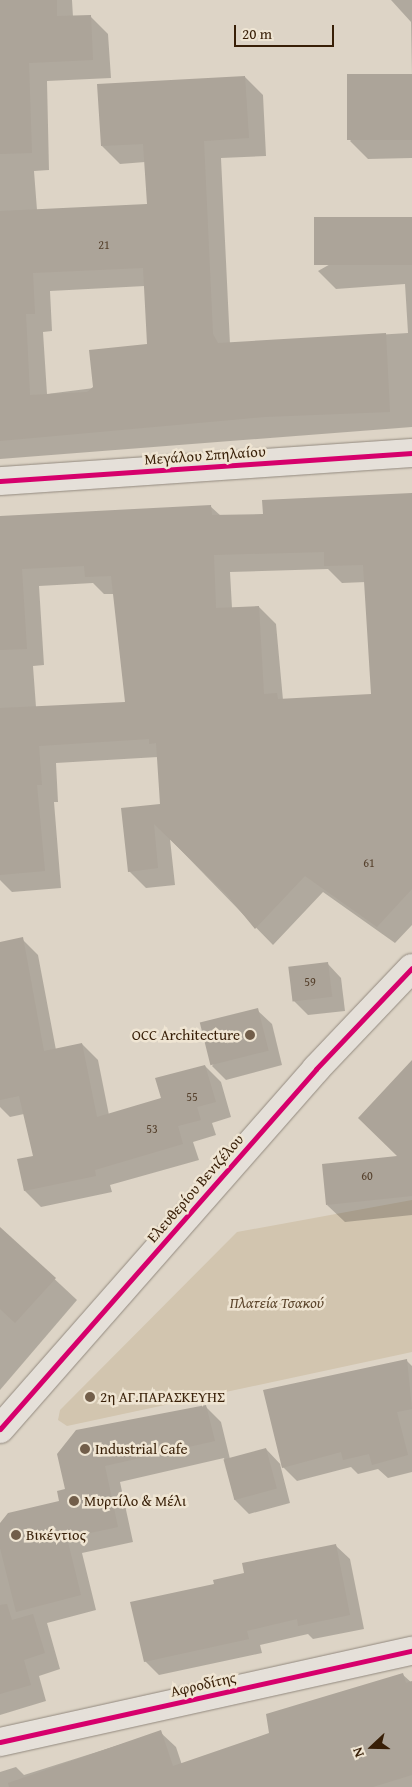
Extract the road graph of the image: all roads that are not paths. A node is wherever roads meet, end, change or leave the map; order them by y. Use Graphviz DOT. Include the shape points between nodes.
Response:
graph roads {
  1 [pos="412,453"];
  2 [pos="0,481"];
  3 [pos="412,968"];
  4 [pos="0,1429"];
  5 [pos="412,1651"];
  6 [pos="0,1742"];
  1 -- 2 [label="street, Μεγάλου Σπηλαίου"];
  3 -- 4 [label="street, Ελευθερίου Βενιζέλου" via="316,1069"];
  5 -- 6 [label="street, Αφροδίτης"];
}
